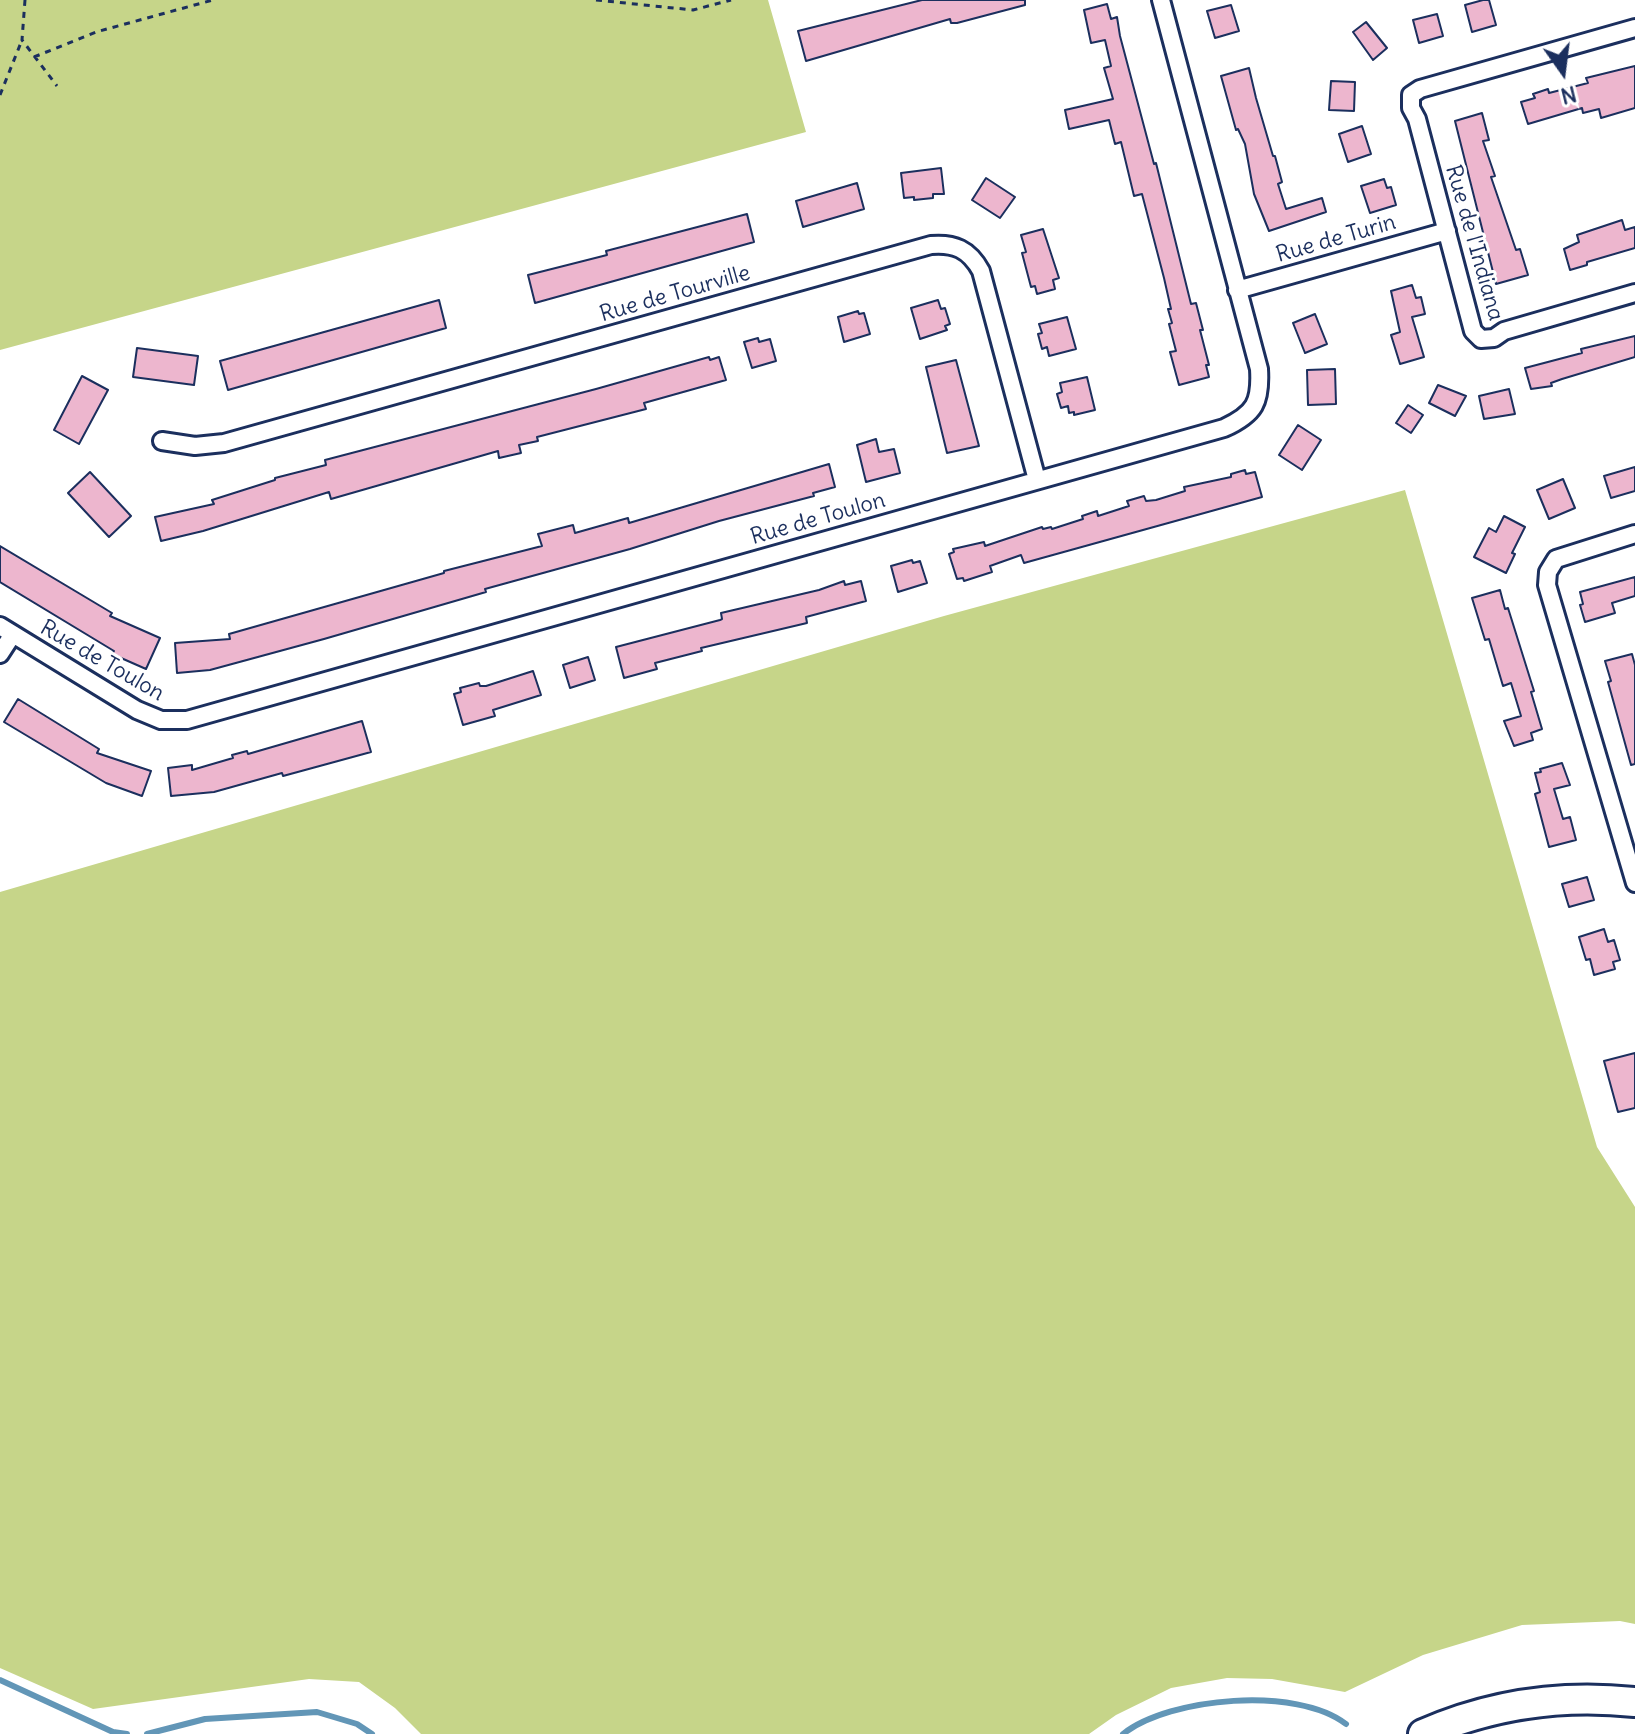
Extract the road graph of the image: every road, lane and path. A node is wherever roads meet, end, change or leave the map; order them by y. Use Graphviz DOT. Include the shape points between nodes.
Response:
graph roads {
  1 [pos="25,0"];
  2 [pos="213,0"];
  3 [pos="596,0"];
  4 [pos="731,0"];
  5 [pos="1161,0"];
  6 [pos="1635,28"];
  7 [pos="22,40"];
  8 [pos="34,57"];
  9 [pos="57,86"];
  10 [pos="0,95"];
  11 [pos="1447,231"];
  12 [pos="1237,290"];
  13 [pos="1635,293"];
  14 [pos="162,441"];
  15 [pos="1037,480"];
  16 [pos="1635,534"];
  17 [pos="6,630"];
  18 [pos="0,654"];
  19 [pos="1635,883"];
  20 [pos="1635,1702"];
  21 [pos="1423,1734"];
  1 -- 7 [label="path"];
  2 -- 8 [label="path" via="96,32"];
  3 -- 4 [label="path" via="693,10"];
  5 -- 12 [label="street, Rue de Toulon"];
  6 -- 11 [label="street, Rue de l'Indiana" via="1411,95"];
  7 -- 8 [label="path"];
  7 -- 10 [label="path"];
  8 -- 9 [label="path"];
  11 -- 12 [label="street, Rue de Turin"];
  11 -- 13 [label="street, Rue de l'Indiana" via="1473,331 1481,339"];
  12 -- 15 [label="street, Rue de Toulon" via="1259,369 1260,389 1244,419"];
  14 -- 15 [label="street, Rue de Tourville" via="224,443 948,244 963,249 981,271"];
  15 -- 17 [label="street, Rue de Toulon" via="187,720 161,720 137,710"];
  16 -- 19 [label="street" via="1556,559 1547,585"];
  17 -- 18 [label="street"];
  20 -- 21 [label="highway" via="1528,1703"];
}
